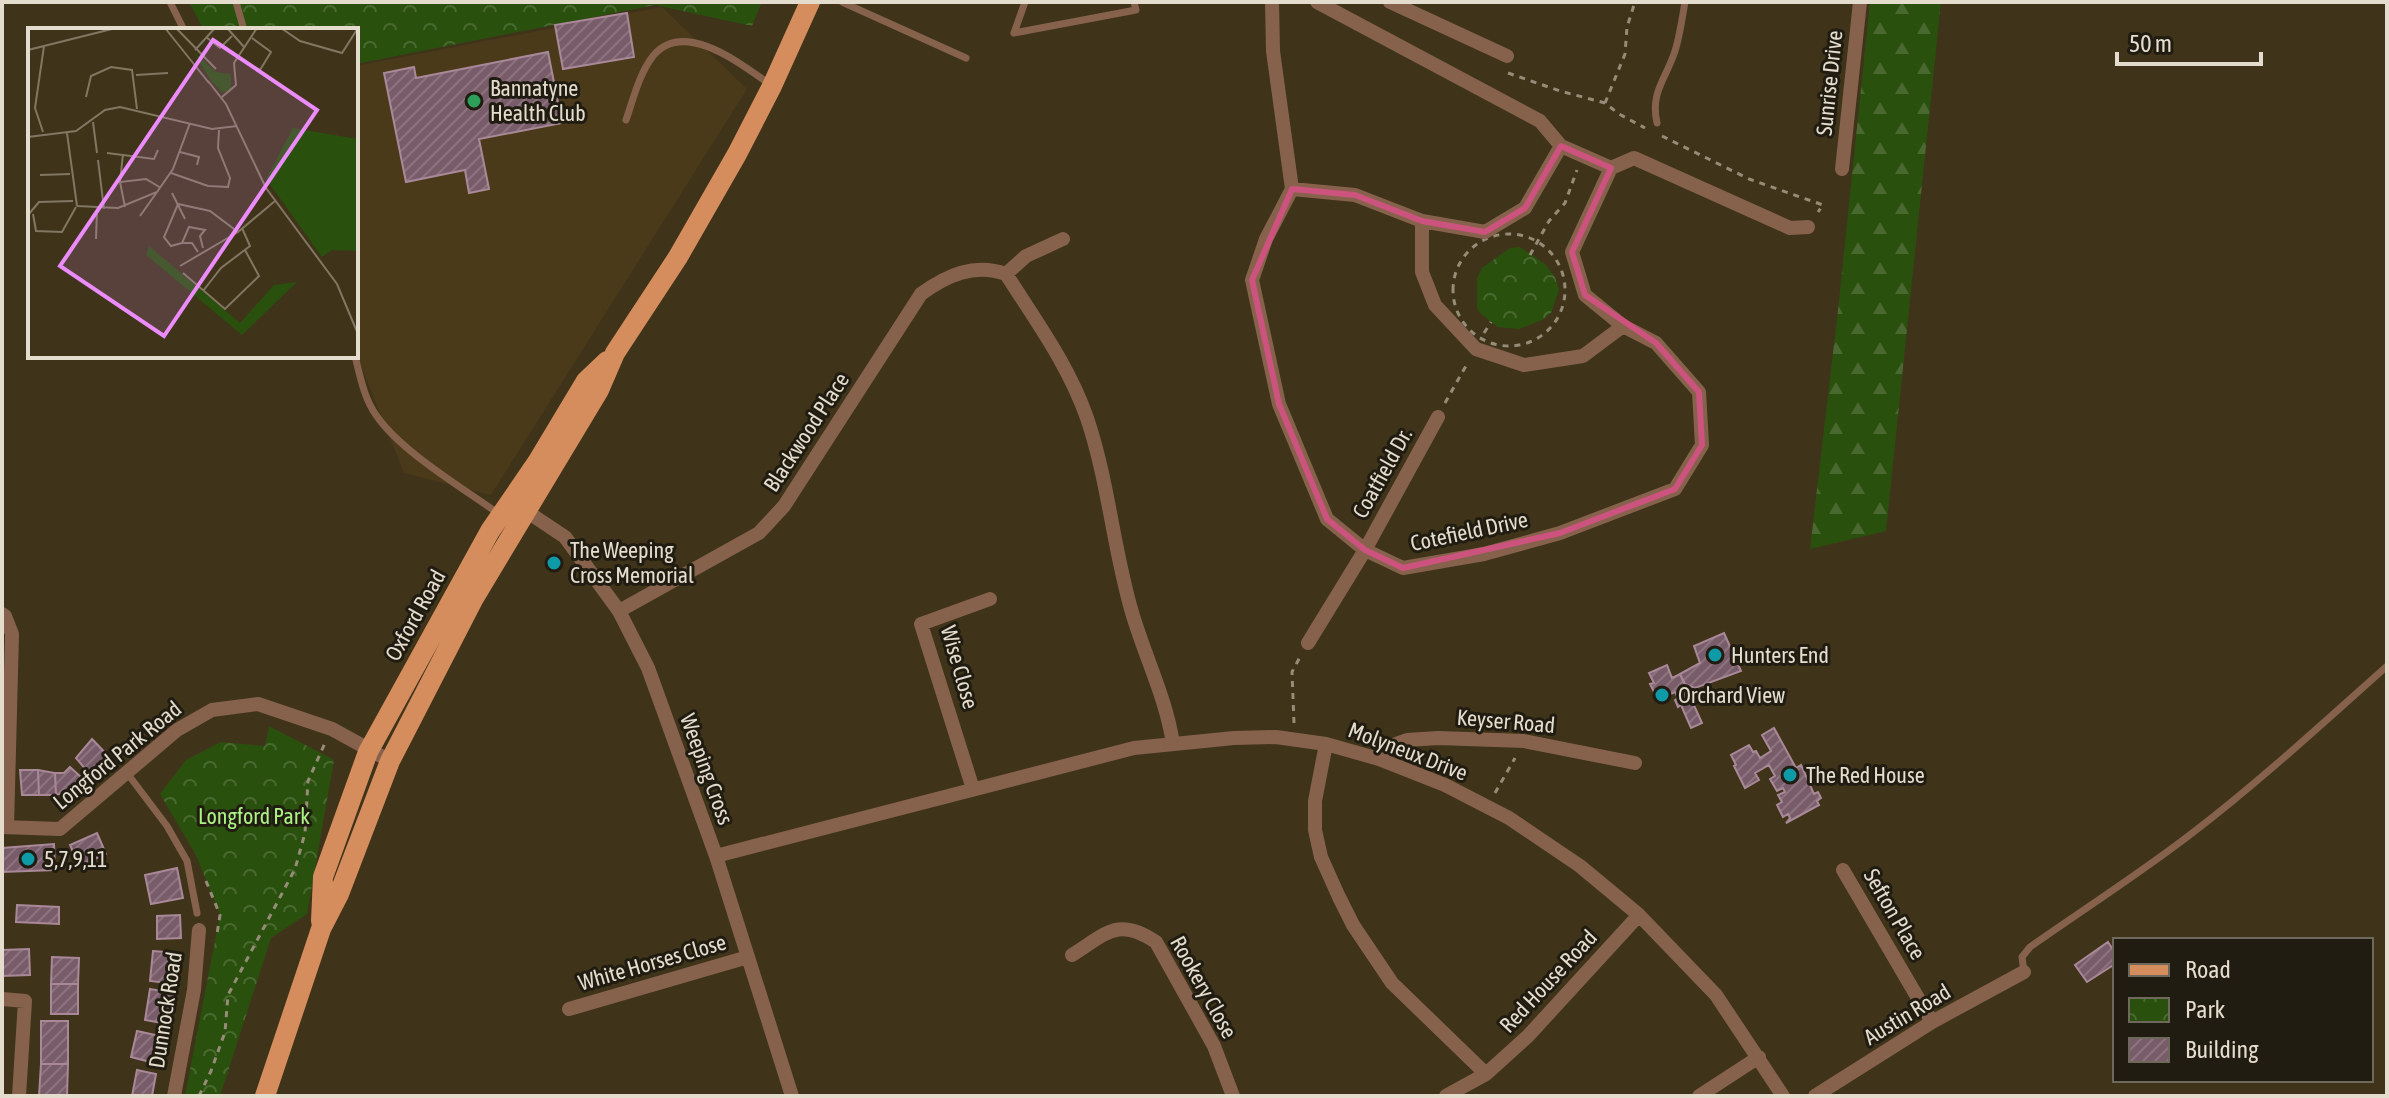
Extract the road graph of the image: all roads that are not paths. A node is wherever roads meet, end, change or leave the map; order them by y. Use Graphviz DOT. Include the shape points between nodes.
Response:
graph roads {
  1 [pos="170,2"];
  2 [pos="236,2"];
  3 [pos="810,2"];
  4 [pos="842,2"];
  5 [pos="1025,2"];
  6 [pos="1134,2"];
  7 [pos="1272,2"];
  8 [pos="1317,2"];
  9 [pos="1685,2"];
  10 [pos="1860,2"];
  11 [pos="1395,3"];
  12 [pos="183,28"];
  13 [pos="243,28"];
  14 [pos="1507,56"];
  15 [pos="966,58"];
  16 [pos="772,86"];
  17 [pos="626,120"];
  18 [pos="1657,123"];
  19 [pos="1561,146"];
  20 [pos="1611,168"];
  21 [pos="1842,169"];
  22 [pos="1292,189"];
  23 [pos="1422,221"];
  24 [pos="1808,227"];
  25 [pos="1063,239"];
  26 [pos="1006,274"];
  27 [pos="1623,326"];
  28 [pos="356,358"];
  29 [pos="1438,417"];
  30 [pos="514,513"];
  31 [pos="1365,550"];
  32 [pos="990,599"];
  33 [pos="619,611"];
  34 [pos="2,614"];
  35 [pos="1308,643"];
  36 [pos="2387,666"];
  37 [pos="1173,744"];
  38 [pos="1326,744"];
  39 [pos="370,749"];
  40 [pos="1379,759"];
  41 [pos="390,761"];
  42 [pos="1635,763"];
  43 [pos="127,773"];
  44 [pos="973,789"];
  45 [pos="4,827"];
  46 [pos="716,856"];
  47 [pos="1843,870"];
  48 [pos="197,913"];
  49 [pos="1639,915"];
  50 [pos="321,929"];
  51 [pos="199,930"];
  52 [pos="1072,955"];
  53 [pos="748,957"];
  54 [pos="2024,972"];
  55 [pos="2,999"];
  56 [pos="569,1009"];
  57 [pos="1932,1022"];
  58 [pos="1759,1057"];
  59 [pos="1486,1074"];
  60 [pos="19,1096"];
  61 [pos="174,1096"];
  62 [pos="265,1096"];
  63 [pos="792,1096"];
  64 [pos="1233,1096"];
  65 [pos="1446,1096"];
  66 [pos="1699,1096"];
  67 [pos="1783,1096"];
  68 [pos="1815,1096"];
  1 -- 12 [label="lane"];
  2 -- 13 [label="lane"];
  3 -- 16 [label="main road, Oxford Road"];
  4 -- 15 [label="lane"];
  5 -- 6 [label="lane" via="1014,33 1136,10"];
  7 -- 22 [label="street" via="1273,51"];
  8 -- 19 [label="street" via="1540,121"];
  9 -- 18 [label="lane" via="1674,56 1653,106"];
  10 -- 21 [label="street, Sunrise Drive"];
  11 -- 14 [label="street"];
  16 -- 17 [label="lane" via="722,52 684,42 654,55"];
  16 -- 30 [label="main road, Oxford Road" via="678,257 615,353 586,381"];
  19 -- 20 [label="street"];
  19 -- 23 [label="street" via="1525,208 1485,232"];
  20 -- 24 [label="street" via="1634,158 1790,228"];
  20 -- 27 [label="street, Cotefield Drive" via="1572,252 1585,295"];
  22 -- 23 [label="street" via="1355,195"];
  22 -- 31 [label="street, Cotefield Drive" via="1252,280 1279,404 1327,519"];
  23 -- 27 [label="street" via="1422,272 1435,305 1478,344 1524,365 1583,356"];
  25 -- 26 [label="street" via="1026,256"];
  26 -- 33 [label="street, Blackwood Place" via="965,270 921,294 784,506 759,533"];
  26 -- 37 [label="street" via="1064,365 1086,417 1132,611"];
  27 -- 31 [label="street, Cotefield Drive" via="1656,343 1699,392 1702,445 1675,489 1560,533 1484,554 1403,568"];
  28 -- 30 [label="lane" via="375,414 403,445"];
  29 -- 31 [label="street, Coatfield Dr."];
  30 -- 33 [label="street, Weeping Cross" via="565,537"];
  30 -- 39 [label="main road, Oxford Road" via="400,691"];
  30 -- 41 [label="main road, Oxford Road"];
  31 -- 35 [label="street, Coatfield Dr."];
  32 -- 44 [label="street, Wise Close" via="921,624"];
  33 -- 46 [label="street, Weeping Cross" via="648,668"];
  34 -- 45 [label="street" via="12,634"];
  36 -- 54 [label="lane" via="2194,832 2030,947 2022,957"];
  37 -- 38 [label="street, Molyneux Drive" via="1276,737"];
  37 -- 44 [label="street, Molyneux Drive" via="1134,748"];
  38 -- 40 [label="street, Molyneux Drive"];
  38 -- 59 [label="street" via="1315,830 1339,897 1392,983"];
  39 -- 41 [label="street, Longford Park Road"];
  39 -- 43 [label="street, Longford Park Road" via="332,729 258,704 212,710 177,730"];
  39 -- 50 [label="main road, Oxford Road" via="323,877"];
  40 -- 42 [label="street, Keyser Road" via="1407,740 1438,738 1524,741"];
  40 -- 49 [label="street, Molyneux Drive" via="1509,818"];
  41 -- 50 [label="main road, Oxford Road"];
  43 -- 45 [label="street, Longford Park Road" via="60,829"];
  43 -- 48 [label="lane" via="187,861"];
  44 -- 46 [label="street, Molyneux Drive"];
  46 -- 53 [label="street, Weeping Cross"];
  47 -- 57 [label="street, Sefton Place"];
  49 -- 58 [label="street, Molyneux Drive" via="1716,995"];
  49 -- 59 [label="street, Red House Road"];
  50 -- 62 [label="main road, Oxford Road"];
  51 -- 61 [label="street, Dunnock Road"];
  52 -- 64 [label="street, Rookery Close" via="1114,929 1129,928 1156,942 1214,1046"];
  53 -- 56 [label="street, White Horses Close"];
  53 -- 63 [label="street, Weeping Cross"];
  54 -- 57 [label="street, Austin Road"];
  55 -- 60 [label="street" via="25,1001"];
  57 -- 68 [label="street, Austin Road"];
  58 -- 66 [label="street"];
  58 -- 67 [label="street, Molyneux Drive"];
  59 -- 65 [label="street, Red House Road"];
}
